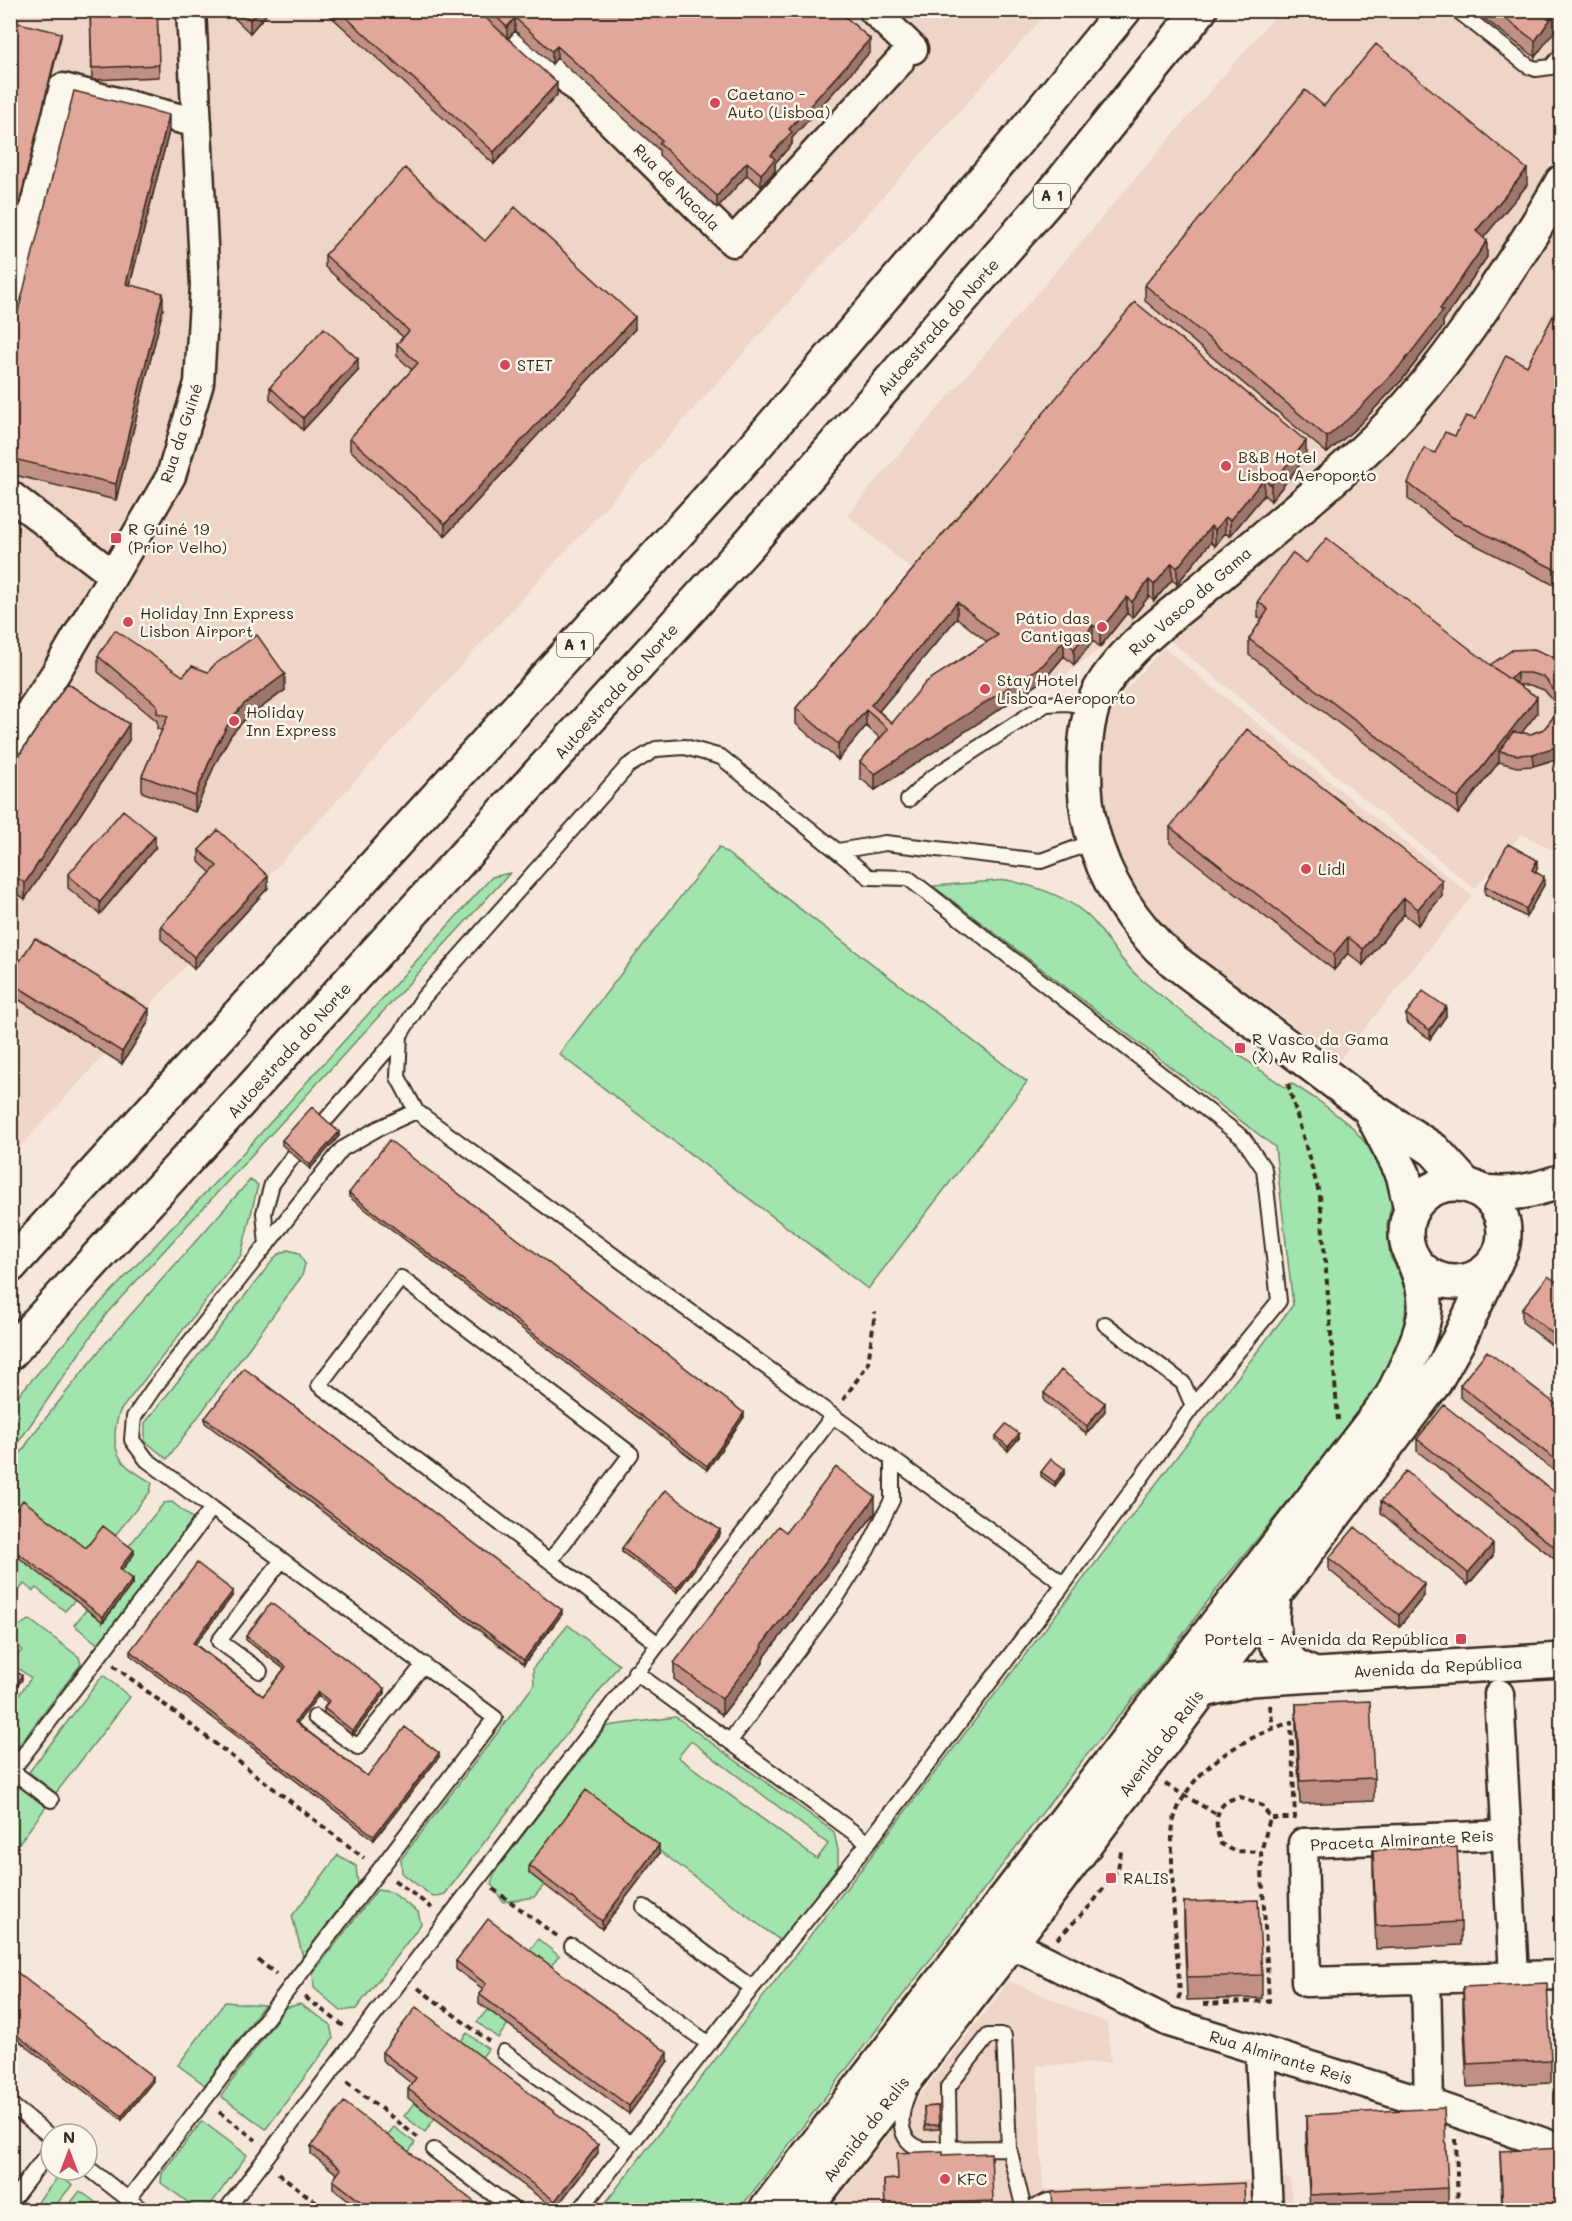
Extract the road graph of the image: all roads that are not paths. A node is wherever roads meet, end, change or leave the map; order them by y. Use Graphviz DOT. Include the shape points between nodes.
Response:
graph roads {
  1 [pos="191,10"];
  2 [pos="498,10"];
  3 [pos="873,10"];
  4 [pos="1124,10"];
  5 [pos="1200,10"];
  6 [pos="1457,10"];
  7 [pos="1562,54"];
  8 [pos="197,123"];
  9 [pos="1562,182"];
  10 [pos="10,307"];
  11 [pos="10,495"];
  12 [pos="113,575"];
  13 [pos="1093,707"];
  14 [pos="10,742"];
  15 [pos="908,800"];
  16 [pos="1095,841"];
  17 [pos="838,851"];
  18 [pos="400,1035"];
  19 [pos="1369,1108"];
  20 [pos="416,1111"];
  21 [pos="324,1122"];
  22 [pos="294,1155"];
  23 [pos="1562,1181"];
  24 [pos="1474,1188"];
  25 [pos="1412,1209"];
  26 [pos="267,1245"];
  27 [pos="1496,1261"];
  28 [pos="1415,1264"];
  29 [pos="10,1266"];
  30 [pos="1105,1324"];
  31 [pos="14,1354"];
  32 [pos="1193,1406"];
  33 [pos="833,1416"];
  34 [pos="891,1459"];
  35 [pos="212,1508"];
  36 [pos="282,1560"];
  37 [pos="550,1561"];
  38 [pos="1064,1584"];
  39 [pos="1274,1595"];
  40 [pos="657,1643"];
  41 [pos="1562,1660"];
  42 [pos="424,1664"];
  43 [pos="260,1671"];
  44 [pos="635,1672"];
  45 [pos="1314,1675"];
  46 [pos="1200,1691"];
  47 [pos="1499,1694"];
  48 [pos="315,1717"];
  49 [pos="730,1741"];
  50 [pos="11,1772"];
  51 [pos="51,1800"];
  52 [pos="1507,1835"];
  53 [pos="868,1843"];
  54 [pos="644,1907"];
  55 [pos="1011,1942"];
  56 [pos="572,1946"];
  57 [pos="1562,1975"];
  58 [pos="1514,1977"];
  59 [pos="1426,1979"];
  60 [pos="752,1988"];
  61 [pos="709,2044"];
  62 [pos="1260,2051"];
  63 [pos="504,2052"];
  64 [pos="925,2053"];
  65 [pos="1429,2103"];
  66 [pos="10,2104"];
  67 [pos="39,2127"];
  68 [pos="631,2144"];
  69 [pos="1009,2148"];
  70 [pos="950,2149"];
  71 [pos="1562,2149"];
  72 [pos="434,2150"];
  73 [pos="39,2165"];
  74 [pos="99,2177"];
  75 [pos="1264,2197"];
  76 [pos="1082,2199"];
  77 [pos="128,2200"];
  78 [pos="10,2203"];
  79 [pos="142,2211"];
  80 [pos="226,2211"];
  81 [pos="514,2211"];
  82 [pos="580,2211"];
  83 [pos="766,2211"];
  84 [pos="804,2211"];
  85 [pos="1026,2211"];
  1 -- 8 [label="street, Rua da Guiné"];
  2 -- 3 [label="street, Rua de Nacala" via="733,242 906,55"];
  4 -- 29 [label="main road, A 1" via="734,472"];
  5 -- 31 [label="main road, Autoestrada do Norte / A 1" via="1045,203 748,545"];
  6 -- 7 [label="lane" via="1528,66 1551,67"];
  8 -- 10 [label="street" via="63,88"];
  8 -- 12 [label="street, Rua da Guiné" via="205,285 199,383 171,477"];
  9 -- 13 [label="main road, Rua Vasco da Gama" via="1543,218 1462,340 1423,388 1376,440 1115,667"];
  11 -- 12 [label="street"];
  12 -- 14 [label="street, Rua da Guiné"];
  13 -- 15 [label="lane" via="1046,704 930,779"];
  13 -- 16 [label="main road, Rua Vasco da Gama" via="1084,778"];
  16 -- 17 [label="lane" via="1041,861 885,843"];
  16 -- 19 [label="main road, Rua Vasco da Gama" via="1117,896 1158,947"];
  17 -- 18 [label="lane" via="721,757 685,747 656,749 628,766 423,998"];
  17 -- 32 [label="lane" via="869,876 908,878 1244,1138 1264,1169 1279,1301"];
  18 -- 20 [label="lane" via="398,1077"];
  18 -- 21 [label="lane"];
  19 -- 24 [label="main road, Rua Vasco da Gama" via="1434,1150"];
  19 -- 25 [label="main road, Rua Vasco da Gama" via="1403,1174"];
  20 -- 26 [label="lane" via="342,1149"];
  20 -- 33 [label="lane"];
  22 -- 26 [label="lane" via="272,1184 264,1213"];
  23 -- 24 [label="main road" via="1530,1192 1503,1194"];
  24 -- 25 [label="main road" via="1441,1186 1419,1199"];
  24 -- 27 [label="main road" via="1497,1206 1504,1224 1504,1244"];
  25 -- 28 [label="main road" via="1405,1227 1407,1246"];
  26 -- 35 [label="lane" via="134,1417 132,1440 147,1460"];
  27 -- 28 [label="main road" via="1486,1273 1456,1283 1427,1275"];
  27 -- 39 [label="main road, Avenida do Ralis" via="1434,1383"];
  28 -- 83 [label="main road, Avenida do Ralis" via="1424,1286 1425,1310 1412,1354 1392,1396"];
  30 -- 32 [label="lane" via="1183,1383"];
  32 -- 38 [label="lane"];
  33 -- 34 [label="lane"];
  33 -- 40 [label="lane"];
  34 -- 38 [label="lane"];
  34 -- 49 [label="lane" via="891,1500 867,1550 835,1600"];
  35 -- 36 [label="lane"];
  35 -- 50 [label="lane"];
  36 -- 42 [label="lane"];
  36 -- 43 [label="lane" via="219,1641"];
  37 -- 37 [label="lane" via="319,1385 401,1278 631,1454"];
  37 -- 40 [label="lane"];
  38 -- 53 [label="lane"];
  39 -- 45 [label="main road" via="1275,1641 1293,1665"];
  39 -- 46 [label="main road, Avenida do Ralis"];
  40 -- 44 [label="lane"];
  41 -- 45 [label="main road, Avenida da República"];
  42 -- 48 [label="lane" via="358,1747"];
  42 -- 77 [label="lane" via="495,1718"];
  44 -- 49 [label="lane"];
  44 -- 80 [label="lane"];
  45 -- 46 [label="main road, Avenida da República" via="1250,1679"];
  46 -- 55 [label="main road, Avenida do Ralis"];
  47 -- 52 [label="street, Praceta Almirante Reis"];
  49 -- 53 [label="lane"];
  50 -- 51 [label="lane"];
  52 -- 58 [label="street, Praceta Almirante Reis"];
  52 -- 59 [label="street, Praceta Almirante Reis" via="1303,1843 1306,1982"];
  53 -- 60 [label="lane"];
  54 -- 60 [label="lane"];
  55 -- 62 [label="street, Rua Almirante Reis" via="1050,1949 1169,2022"];
  55 -- 64 [label="main road, Avenida do Ralis"];
  56 -- 61 [label="lane"];
  57 -- 58 [label="street, Praceta Almirante Reis"];
  58 -- 59 [label="street, Praceta Almirante Reis"];
  59 -- 65 [label="street"];
  60 -- 61 [label="lane"];
  61 -- 68 [label="lane"];
  62 -- 65 [label="street, Rua Almirante Reis"];
  62 -- 75 [label="street"];
  63 -- 68 [label="lane"];
  64 -- 70 [label="lane" via="901,2119 906,2138 913,2146"];
  64 -- 84 [label="main road, Avenida do Ralis"];
  65 -- 71 [label="street, Rua Almirante Reis"];
  66 -- 67 [label="lane"];
  68 -- 82 [label="lane"];
  69 -- 70 [label="lane"];
  69 -- 70 [label="lane" via="1004,2036 988,2036 948,2087"];
  69 -- 85 [label="lane"];
  72 -- 81 [label="lane"];
  73 -- 78 [label="lane"];
  74 -- 77 [label="lane"];
  76 -- 85 [label="lane" via="1048,2201"];
  77 -- 79 [label="lane"];
}
